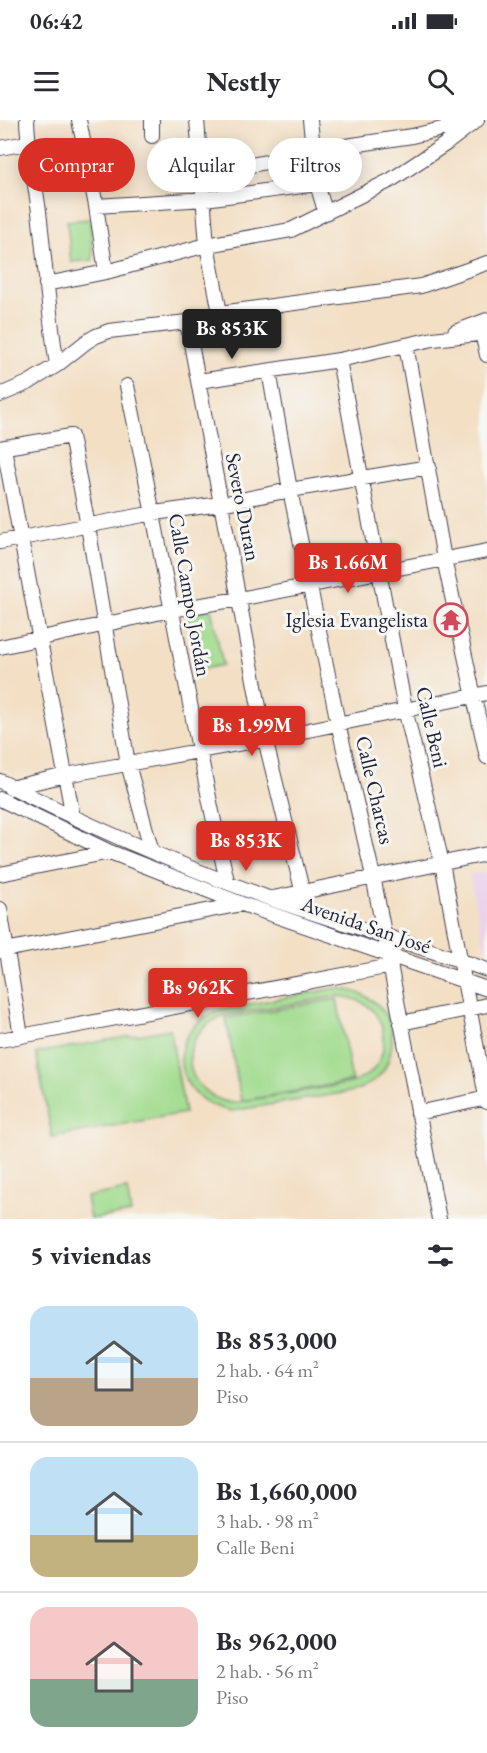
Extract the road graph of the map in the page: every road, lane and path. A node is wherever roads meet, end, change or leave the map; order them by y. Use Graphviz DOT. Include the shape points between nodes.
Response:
graph roads {
  1 [pos="27,120"];
  2 [pos="79,120"];
  3 [pos="152,120"];
  4 [pos="310,120"];
  5 [pos="477,120"];
  6 [pos="199,121"];
  7 [pos="152,136"];
  8 [pos="27,138"];
  9 [pos="200,138"];
  10 [pos="313,138"];
  11 [pos="362,143"];
  12 [pos="18,145"];
  13 [pos="0,148"];
  14 [pos="268,191"];
  15 [pos="36,192"];
  16 [pos="204,192"];
  17 [pos="319,192"];
  18 [pos="205,199"];
  19 [pos="96,206"];
  20 [pos="325,211"];
  21 [pos="207,245"];
  22 [pos="487,262"];
  23 [pos="106,272"];
  24 [pos="46,284"];
  25 [pos="220,313"];
  26 [pos="187,322"];
  27 [pos="484,328"];
  28 [pos="406,345"];
  29 [pos="487,355"];
  30 [pos="339,360"];
  31 [pos="57,365"];
  32 [pos="269,371"];
  33 [pos="199,381"];
  34 [pos="127,386"];
  35 [pos="0,395"];
  36 [pos="2,448"];
  37 [pos="429,467"];
  38 [pos="362,478"];
  39 [pos="290,490"];
  40 [pos="220,504"];
  41 [pos="154,513"];
  42 [pos="88,526"];
  43 [pos="21,538"];
  44 [pos="0,542"];
  45 [pos="487,551"];
  46 [pos="444,559"];
  47 [pos="379,571"];
  48 [pos="311,585"];
  49 [pos="239,600"];
  50 [pos="171,610"];
  51 [pos="105,624"];
  52 [pos="40,639"];
  53 [pos="0,647"];
  54 [pos="481,694"];
  55 [pos="405,709"];
  56 [pos="338,723"];
  57 [pos="266,739"];
  58 [pos="198,750"];
  59 [pos="487,757"];
  60 [pos="128,764"];
  61 [pos="66,775"];
  62 [pos="5,784"];
  63 [pos="1,800"];
  64 [pos="73,817"];
  65 [pos="110,852"];
  66 [pos="152,852"];
  67 [pos="487,854"];
  68 [pos="442,863"];
  69 [pos="0,874"];
  70 [pos="373,876"];
  71 [pos="227,881"];
  72 [pos="303,893"];
  73 [pos="271,899"];
  74 [pos="242,904"];
  75 [pos="0,909"];
  76 [pos="307,910"];
  77 [pos="385,937"];
  78 [pos="3,951"];
  79 [pos="389,960"];
  80 [pos="459,960"];
  81 [pos="487,970"];
  82 [pos="464,981"];
  83 [pos="487,989"];
  84 [pos="487,1005"];
  85 [pos="470,1009"];
  86 [pos="401,1023"];
  87 [pos="21,1036"];
  88 [pos="0,1040"];
  89 [pos="487,1099"];
  90 [pos="418,1113"];
  91 [pos="439,1219"];
  1 -- 8 [label="street"];
  2 -- 19 [label="street"];
  3 -- 7 [label="street"];
  4 -- 10 [label="street"];
  5 -- 11 [label="street"];
  5 -- 20 [label="street" via="391,180"];
  6 -- 9 [label="street"];
  12 -- 13 [label="street"];
  14 -- 18 [label="street"];
  15 -- 24 [label="street"];
  16 -- 18 [label="street"];
  17 -- 20 [label="street"];
  18 -- 19 [label="street"];
  18 -- 21 [label="street"];
  19 -- 23 [label="street"];
  20 -- 21 [label="street" via="291,230"];
  21 -- 23 [label="street"];
  21 -- 25 [label="street"];
  22 -- 25 [label="street" via="421,286"];
  23 -- 24 [label="street"];
  24 -- 31 [label="street"];
  25 -- 26 [label="street"];
  26 -- 31 [label="street" via="102,333"];
  26 -- 33 [label="street, Severo Duran"];
  27 -- 28 [label="street"];
  27 -- 29 [label="street"];
  28 -- 30 [label="street"];
  28 -- 37 [label="street"];
  30 -- 32 [label="street"];
  30 -- 38 [label="street, Calle Beni"];
  31 -- 35 [label="street"];
  32 -- 33 [label="street"];
  32 -- 39 [label="street, Calle Charcas"];
  33 -- 40 [label="street, Severo Duran"];
  34 -- 41 [label="street, Calle Campo Jordán"];
  36 -- 42 [label="street" via="71,436"];
  36 -- 43 [label="street"];
  37 -- 38 [label="street"];
  37 -- 46 [label="street"];
  38 -- 39 [label="street"];
  38 -- 47 [label="street, Calle Beni"];
  39 -- 40 [label="street"];
  39 -- 48 [label="street, Calle Charcas"];
  40 -- 41 [label="street"];
  40 -- 49 [label="street, Severo Duran"];
  41 -- 42 [label="street"];
  41 -- 50 [label="street, Calle Campo Jordán"];
  42 -- 43 [label="street"];
  42 -- 51 [label="street"];
  43 -- 44 [label="street"];
  43 -- 52 [label="street"];
  45 -- 46 [label="street"];
  46 -- 47 [label="street"];
  46 -- 54 [label="street"];
  47 -- 48 [label="street"];
  47 -- 55 [label="street, Calle Beni"];
  48 -- 49 [label="street"];
  48 -- 56 [label="street, Calle Charcas"];
  49 -- 50 [label="street"];
  49 -- 57 [label="street, Severo Duran"];
  50 -- 51 [label="street"];
  50 -- 58 [label="street, Calle Campo Jordán"];
  51 -- 52 [label="street"];
  51 -- 60 [label="street"];
  52 -- 53 [label="street"];
  52 -- 61 [label="street"];
  54 -- 55 [label="street"];
  54 -- 59 [label="street"];
  55 -- 56 [label="street"];
  55 -- 68 [label="street, Calle Beni"];
  56 -- 57 [label="street"];
  56 -- 70 [label="street, Calle Charcas"];
  57 -- 58 [label="street"];
  57 -- 72 [label="street, Severo Duran"];
  58 -- 60 [label="street"];
  58 -- 71 [label="street, Calle Campo Jordán"];
  60 -- 61 [label="street"];
  60 -- 66 [label="street"];
  61 -- 62 [label="street"];
  61 -- 64 [label="street"];
  62 -- 63 [label="street"];
  62 -- 64 [label="street, Avenida San José"];
  63 -- 65 [label="street, Avenida San José"];
  64 -- 66 [label="street, Avenida San José"];
  65 -- 69 [label="street"];
  65 -- 74 [label="street, Avenida San José"];
  66 -- 71 [label="street, Avenida San José"];
  67 -- 68 [label="street"];
  68 -- 70 [label="street"];
  68 -- 80 [label="street, Calle Beni"];
  70 -- 72 [label="street"];
  70 -- 77 [label="street, Calle Charcas"];
  71 -- 73 [label="street, Avenida San José"];
  72 -- 73 [label="street"];
  72 -- 76 [label="street, Severo Duran"];
  73 -- 74 [label="street"];
  73 -- 76 [label="street, Avenida San José"];
  74 -- 78 [label="street"];
  74 -- 79 [label="street, Avenida San José"];
  75 -- 78 [label="street"];
  76 -- 77 [label="street, Avenida San José"];
  77 -- 79 [label="street, Calle Charcas"];
  77 -- 80 [label="street, Avenida San José"];
  78 -- 87 [label="street"];
  79 -- 82 [label="street, Avenida San José"];
  79 -- 86 [label="street, Calle Charcas"];
  79 -- 87 [label="street"];
  80 -- 81 [label="street, Avenida San José"];
  80 -- 82 [label="street, Calle Beni"];
  82 -- 83 [label="street, Avenida San José"];
  82 -- 85 [label="street, Calle Beni"];
  84 -- 85 [label="street"];
  85 -- 86 [label="street"];
  85 -- 89 [label="street, Calle Beni"];
  86 -- 90 [label="street, Calle Charcas"];
  87 -- 88 [label="street"];
  89 -- 90 [label="street"];
  90 -- 91 [label="street, Calle Charcas"];
}
